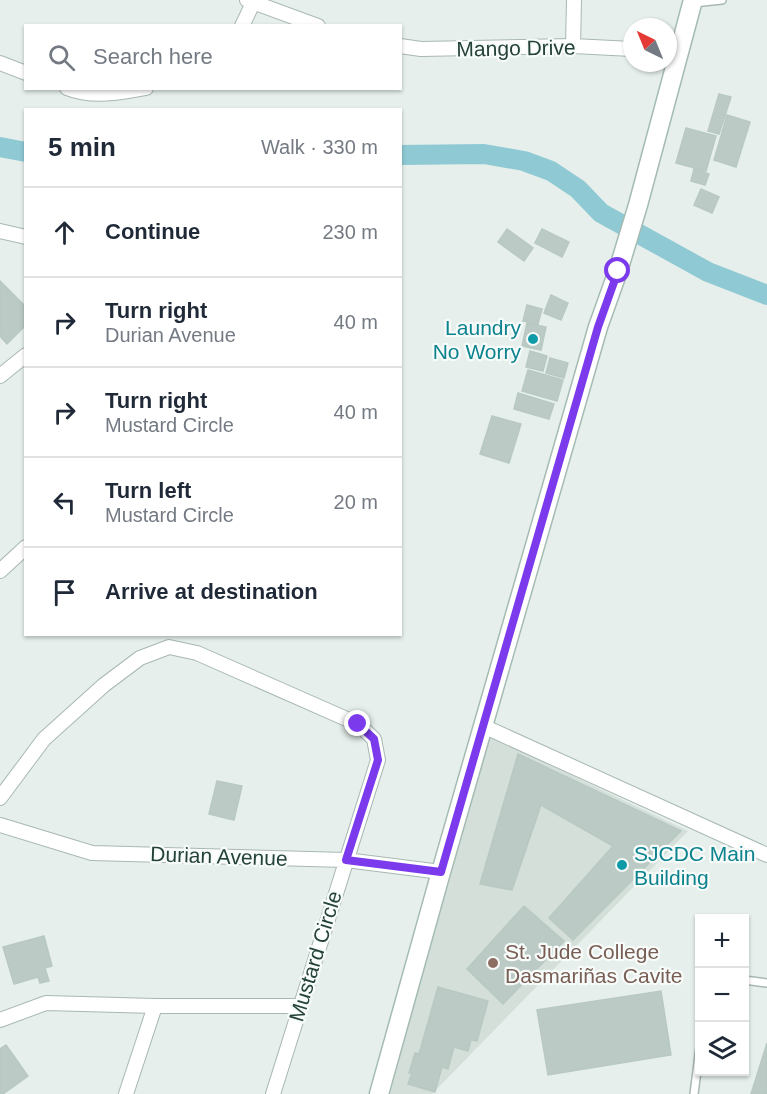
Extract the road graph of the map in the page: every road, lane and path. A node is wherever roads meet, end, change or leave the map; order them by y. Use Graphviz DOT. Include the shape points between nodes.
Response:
graph roads {
  1 [pos="574,0"];
  2 [pos="722,0"];
  3 [pos="250,1"];
  4 [pos="693,2"];
  5 [pos="243,24"];
  6 [pos="313,24"];
  7 [pos="677,43"];
  8 [pos="402,46"];
  9 [pos="573,46"];
  10 [pos="623,49"];
  11 [pos="0,63"];
  12 [pos="24,71"];
  13 [pos="669,72"];
  14 [pos="71,90"];
  15 [pos="136,90"];
  16 [pos="0,231"];
  17 [pos="24,237"];
  18 [pos="24,357"];
  19 [pos="0,376"];
  20 [pos="24,548"];
  21 [pos="0,570"];
  22 [pos="483,726"];
  23 [pos="0,798"];
  24 [pos="0,825"];
  25 [pos="767,855"];
  26 [pos="346,860"];
  27 [pos="441,872"];
  28 [pos="749,981"];
  29 [pos="767,983"];
  30 [pos="155,1006"];
  31 [pos="299,1006"];
  32 [pos="0,1020"];
  33 [pos="696,1076"];
  34 [pos="126,1094"];
  35 [pos="273,1094"];
  36 [pos="379,1094"];
  37 [pos="694,1094"];
  1 -- 9 [label="street"];
  2 -- 4 [label="lane"];
  3 -- 5 [label="street"];
  3 -- 6 [label="street"];
  4 -- 7 [label="main road"];
  8 -- 9 [label="street, Mango Drive"];
  9 -- 10 [label="street, Mango Drive"];
  11 -- 12 [label="street"];
  13 -- 22 [label="main road" via="638,205 598,327"];
  14 -- 15 [label="street" via="117,94"];
  16 -- 17 [label="street"];
  18 -- 19 [label="street"];
  20 -- 21 [label="street"];
  22 -- 25 [label="street"];
  22 -- 27 [label="main road"];
  23 -- 26 [label="street, Mustard Circle" via="44,739 104,685 140,658 169,647 198,653 358,724 374,739 378,760"];
  24 -- 26 [label="street, Durian Avenue" via="92,853"];
  26 -- 27 [label="street, Durian Avenue"];
  26 -- 31 [label="street, Mustard Circle"];
  27 -- 36 [label="main road"];
  28 -- 29 [label="lane"];
  30 -- 31 [label="street"];
  30 -- 32 [label="street" via="46,1003"];
  30 -- 34 [label="street"];
  31 -- 35 [label="street, Mustard Circle"];
  33 -- 37 [label="lane"];
}
